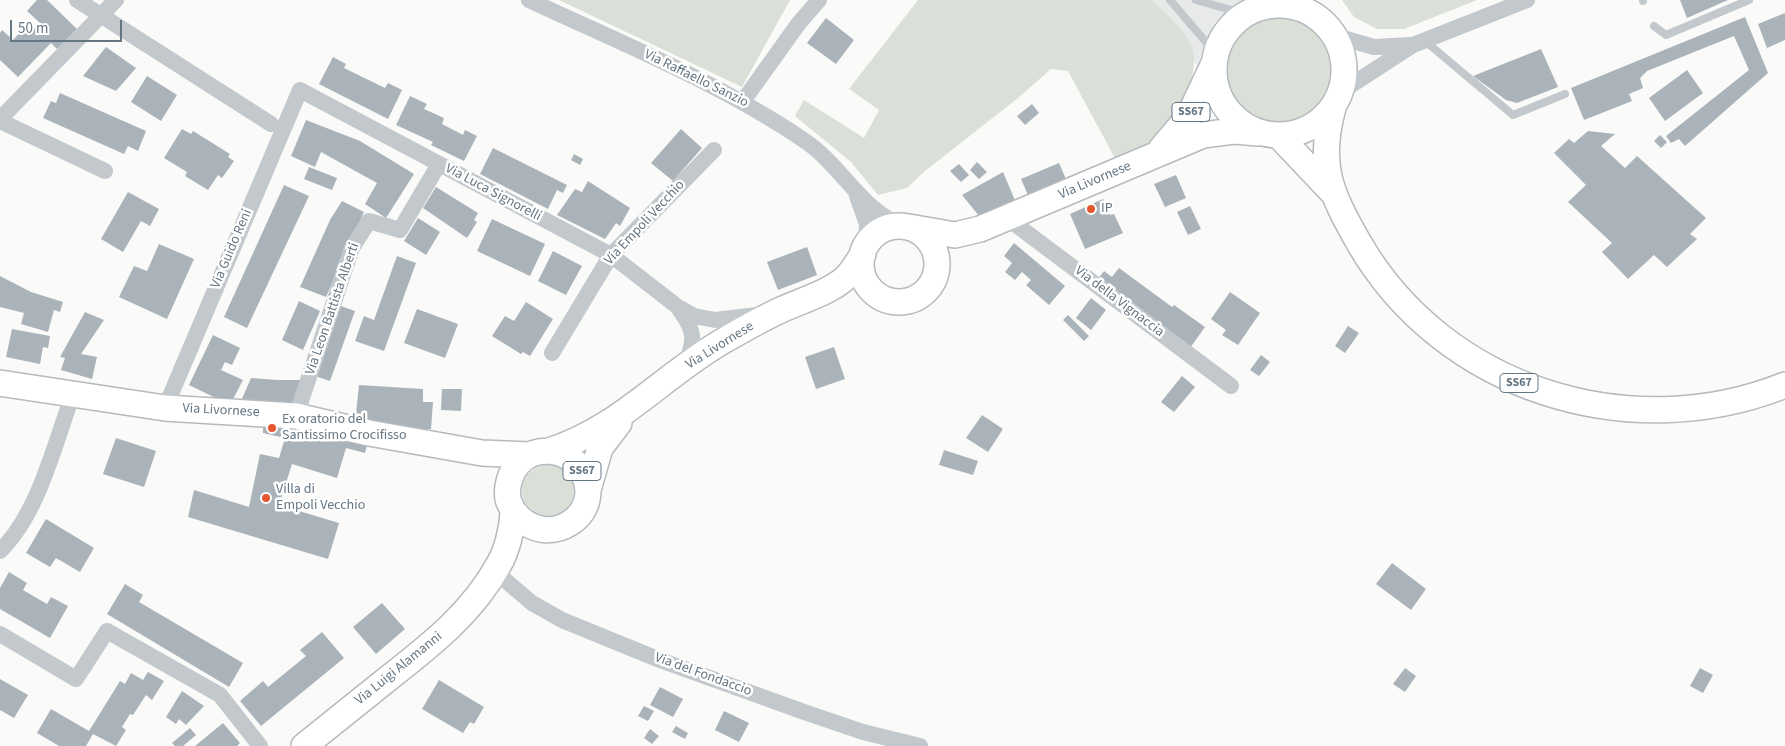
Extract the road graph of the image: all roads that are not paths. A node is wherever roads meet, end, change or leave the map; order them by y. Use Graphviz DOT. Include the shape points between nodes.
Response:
graph roads {
  1 [pos="77,0"];
  2 [pos="116,0"];
  3 [pos="529,0"];
  4 [pos="820,0"];
  5 [pos="1170,0"];
  6 [pos="1196,0"];
  7 [pos="1322,0"];
  8 [pos="1527,0"];
  9 [pos="1749,0"];
  10 [pos="1259,7"];
  11 [pos="101,17"];
  12 [pos="1654,26"];
  13 [pos="1333,32"];
  14 [pos="1419,43"];
  15 [pos="1215,57"];
  16 [pos="300,90"];
  17 [pos="1565,94"];
  18 [pos="1337,99"];
  19 [pos="743,101"];
  20 [pos="0,120"];
  21 [pos="271,124"];
  22 [pos="1272,134"];
  23 [pos="714,150"];
  24 [pos="1155,155"];
  25 [pos="439,164"];
  26 [pos="105,171"];
  27 [pos="848,182"];
  28 [pos="1333,193"];
  29 [pos="1007,218"];
  30 [pos="907,227"];
  31 [pos="980,229"];
  32 [pos="865,250"];
  33 [pos="611,255"];
  34 [pos="936,276"];
  35 [pos="817,294"];
  36 [pos="882,297"];
  37 [pos="678,307"];
  38 [pos="782,310"];
  39 [pos="552,353"];
  40 [pos="685,367"];
  41 [pos="0,384"];
  42 [pos="1785,385"];
  43 [pos="1231,386"];
  44 [pos="73,394"];
  45 [pos="165,408"];
  46 [pos="630,410"];
  47 [pos="296,416"];
  48 [pos="539,453"];
  49 [pos="588,490"];
  50 [pos="513,511"];
  51 [pos="548,531"];
  52 [pos="0,551"];
  53 [pos="493,580"];
  54 [pos="0,634"];
  55 [pos="260,746"];
  56 [pos="304,746"];
  57 [pos="920,746"];
  1 -- 11 [label="street"];
  2 -- 11 [label="street"];
  3 -- 19 [label="street, Via Raffaello Sanzio"];
  4 -- 19 [label="street"];
  5 -- 15 [label="lane"];
  6 -- 10 [label="lane"];
  7 -- 13 [label="main road"];
  8 -- 14 [label="street, Via Livornese / SS67"];
  9 -- 12 [label="lane" via="1666,35"];
  10 -- 13 [label="main road, Via Livornese / SS67" via="1282,4 1300,8 1317,16"];
  10 -- 15 [label="main road, Via Livornese / SS67" via="1230,26"];
  11 -- 20 [label="street"];
  11 -- 21 [label="street"];
  13 -- 14 [label="street, Via Livornese / SS67" via="1374,47"];
  13 -- 18 [label="main road, SS67" via="1343,53 1345,72"];
  14 -- 17 [label="lane" via="1513,115"];
  14 -- 18 [label="street, Via Livornese / SS67"];
  15 -- 22 [label="main road, Via Livornese / SS67" via="1215,80 1224,104 1242,123"];
  15 -- 24 [label="main road, Via Livornese / SS67" via="1189,116"];
  16 -- 25 [label="street, Via Luca Signorelli"];
  16 -- 45 [label="street, Via Guido Reni"];
  18 -- 22 [label="main road, Via Livornese / SS67" via="1314,125 1303,131"];
  18 -- 28 [label="main road, SS67" via="1325,145"];
  19 -- 27 [label="street, Via Raffaello Sanzio" via="807,142"];
  20 -- 26 [label="street"];
  22 -- 24 [label="main road, Via Livornese / SS67" via="1219,132 1203,135"];
  22 -- 28 [label="main road, SS67"];
  23 -- 33 [label="street, Via Empoli Vecchio"];
  24 -- 29 [label="main road, Via Livornese / SS67"];
  25 -- 33 [label="street, Via Luca Signorelli"];
  25 -- 47 [label="street, Via Leon Battista Alberti" via="400,230 369,221 352,248"];
  27 -- 30 [label="street, Via Raffaello Sanzio" via="885,218"];
  27 -- 32 [label="street, Via Raffaello Sanzio" via="862,204 867,224"];
  28 -- 42 [label="main road, SS67" via="1366,254 1406,306 1459,351 1516,382 1588,405 1638,410 1701,407 1738,400"];
  29 -- 31 [label="main road, Via Livornese / SS67"];
  29 -- 43 [label="street, Via della Vignaccia"];
  30 -- 31 [label="main road, Via Livornese / SS67" via="955,235"];
  30 -- 32 [label="main road, Via Livornese / SS67" via="882,230 873,236"];
  30 -- 34 [label="main road" via="920,232 929,241 936,258"];
  31 -- 34 [label="main road, Via Livornese / SS67" via="961,243"];
  32 -- 35 [label="main road, Via Livornese / SS67" via="850,273"];
  32 -- 36 [label="main road" via="862,266 865,279"];
  33 -- 37 [label="street, Via Luca Signorelli"];
  33 -- 39 [label="street, Via Empoli Vecchio"];
  34 -- 36 [label="main road, Via Livornese / SS67" via="923,294 914,299 897,301"];
  35 -- 36 [label="main road, Via Livornese / SS67" via="857,290"];
  35 -- 38 [label="main road, Via Livornese / SS67"];
  37 -- 38 [label="street" via="694,316 715,320 748,318"];
  37 -- 40 [label="street" via="694,333"];
  38 -- 40 [label="main road, Via Livornese / SS67" via="722,342"];
  40 -- 46 [label="main road, Via Livornese / SS67"];
  41 -- 44 [label="main road, Via Livornese"];
  44 -- 45 [label="main road, Via Livornese"];
  44 -- 52 [label="street" via="36,496 13,538"];
  45 -- 47 [label="main road, Via Livornese"];
  46 -- 48 [label="main road, Via Livornese / SS67" via="584,438"];
  46 -- 49 [label="main road, Via Livornese / SS67" via="600,448"];
  47 -- 48 [label="main road, Via Livornese" via="465,450"];
  48 -- 49 [label="main road, Via Livornese / SS67" via="566,456 580,467"];
  48 -- 50 [label="main road, Via Livornese / SS67" via="519,463 511,474 508,499"];
  49 -- 51 [label="main road, Via Livornese / SS67" via="586,502 572,523"];
  50 -- 51 [label="main road" via="528,526"];
  50 -- 53 [label="main road, Via Luigi Alamanni" via="501,562"];
  51 -- 53 [label="main road, Via Luigi Alamanni" via="522,548"];
  53 -- 56 [label="main road, Via Luigi Alamanni" via="466,612 432,644"];
  53 -- 57 [label="street, Via del Fondaccio" via="562,620 660,660 863,732"];
  54 -- 55 [label="street" via="76,679 107,631 220,695"];
}
